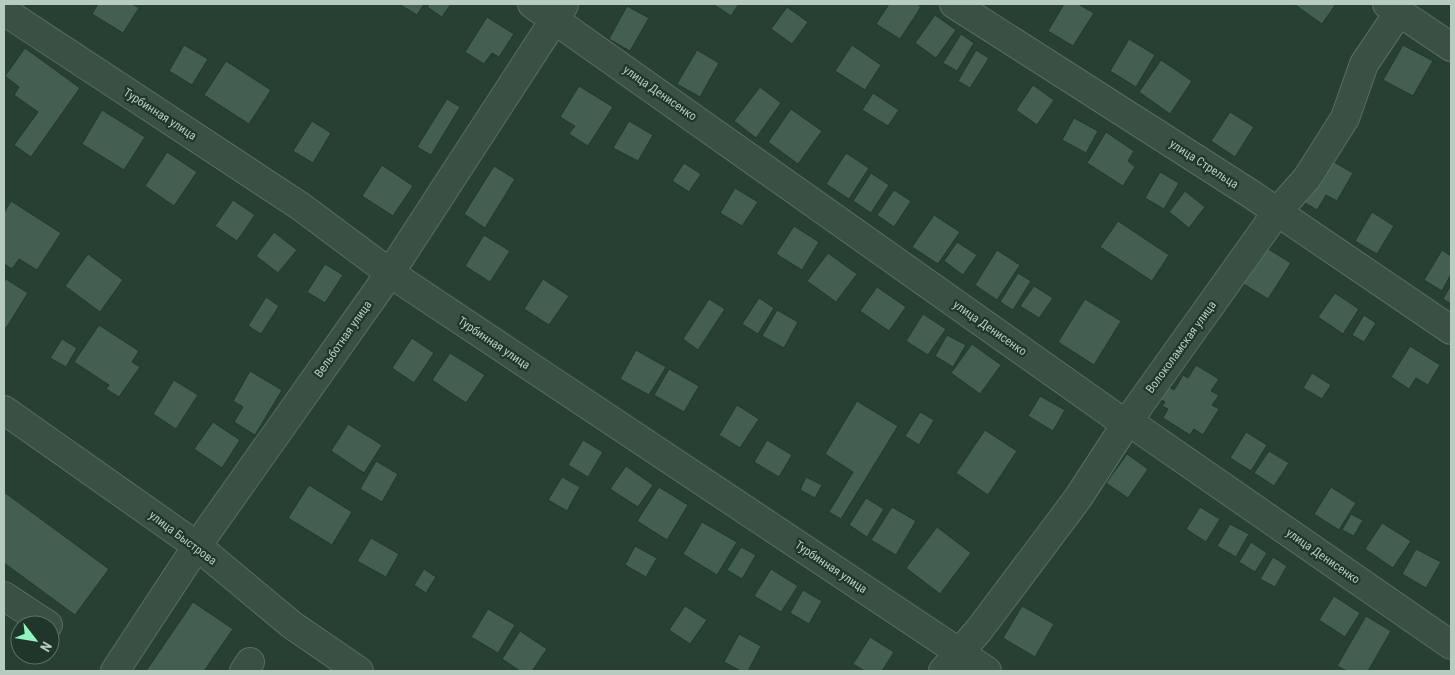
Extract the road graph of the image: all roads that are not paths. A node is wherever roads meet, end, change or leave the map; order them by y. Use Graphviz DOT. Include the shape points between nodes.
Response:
graph roads {
  1 [pos="532,4"];
  2 [pos="954,4"];
  3 [pos="1393,8"];
  4 [pos="4,11"];
  5 [pos="560,11"];
  6 [pos="1451,47"];
  7 [pos="1277,212"];
  8 [pos="390,274"];
  9 [pos="1451,330"];
  10 [pos="4,410"];
  11 [pos="1128,421"];
  12 [pos="197,546"];
  13 [pos="4,596"];
  14 [pos="33,615"];
  15 [pos="1451,645"];
  16 [pos="952,662"];
  17 [pos="115,671"];
  18 [pos="359,671"];
  19 [pos="987,671"];
  1 -- 5 [label="street, улица Денисенко"];
  2 -- 7 [label="street, улица Стрельца"];
  3 -- 6 [label="street"];
  3 -- 7 [label="street, Волоколамская улица" via="1364,64 1345,118 1307,178"];
  4 -- 8 [label="street, Турбинная улица" via="300,206"];
  5 -- 8 [label="street, Вельботная улица"];
  5 -- 11 [label="street, улица Денисенко" via="1120,420"];
  7 -- 9 [label="street, улица Стрельца"];
  7 -- 11 [label="street, Волоколамская улица"];
  8 -- 12 [label="street, Вельботная улица"];
  8 -- 16 [label="street, Турбинная улица"];
  10 -- 12 [label="street, улица Быстрова"];
  11 -- 15 [label="street, улица Денисенко"];
  11 -- 16 [label="street, Волоколамская улица" via="1078,498"];
  12 -- 17 [label="street, Вельботная улица"];
  12 -- 18 [label="street, улица Быстрова" via="292,625"];
  13 -- 14 [label="street"];
  16 -- 19 [label="street, Турбинная улица"];
}
